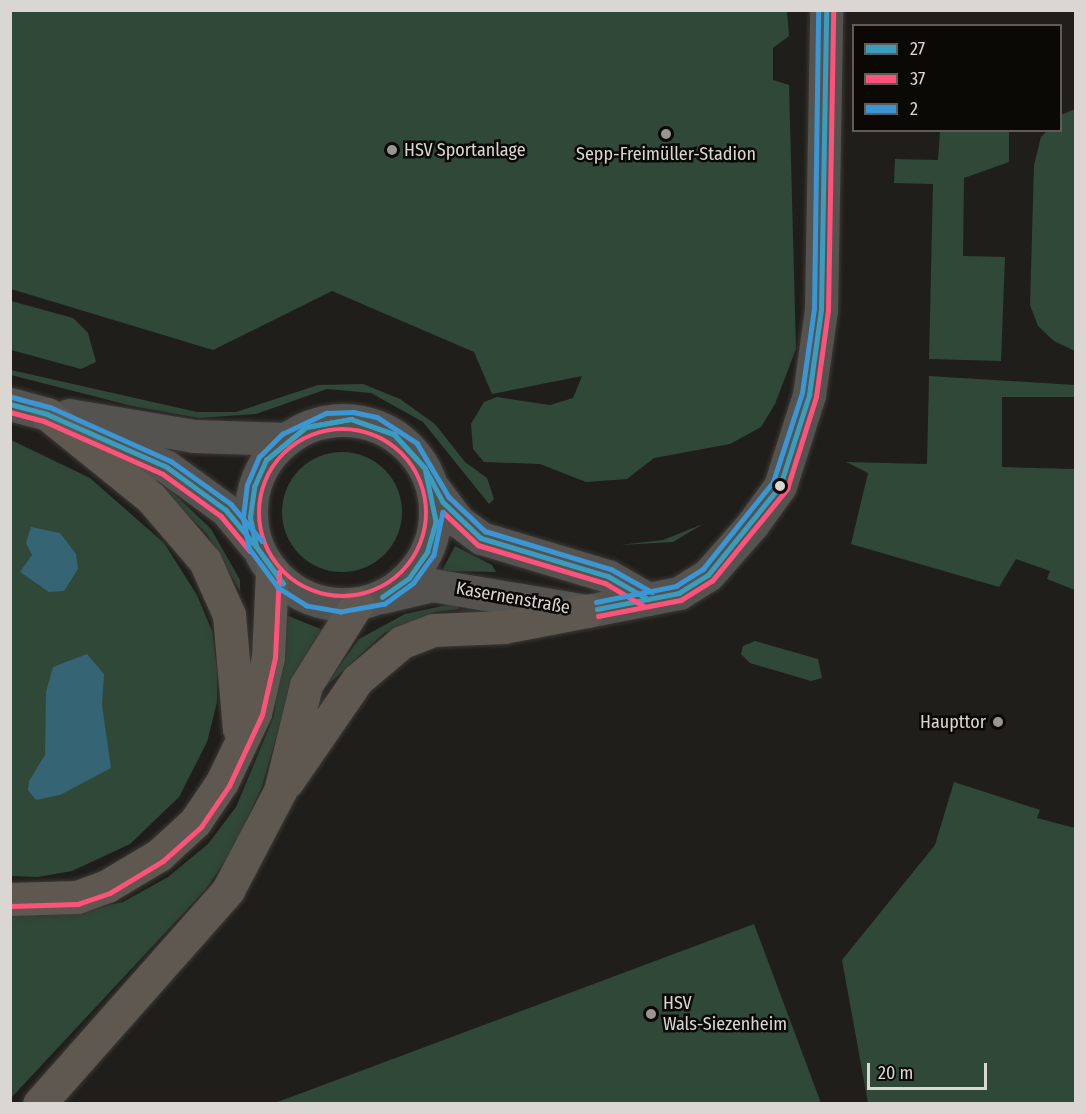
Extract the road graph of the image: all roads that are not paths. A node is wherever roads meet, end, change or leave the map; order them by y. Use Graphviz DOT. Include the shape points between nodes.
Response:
graph roads {
  1 [pos="826,10"];
  2 [pos="10,404"];
  3 [pos="47,414"];
  4 [pos="287,439"];
  5 [pos="434,489"];
  6 [pos="264,559"];
  7 [pos="648,599"];
  8 [pos="369,600"];
  9 [pos="587,611"];
  10 [pos="238,744"];
  11 [pos="280,791"];
  12 [pos="10,899"];
  13 [pos="39,1104"];
  1 -- 7 [label="street" via="821,310 809,394 780,486 752,525 708,575 679,593"];
  2 -- 3 [label="street, Kasernenstraße"];
  3 -- 4 [label="street, Kasernenstraße" via="102,416 194,435"];
  3 -- 6 [label="street, Kasernenstraße" via="167,467 226,510"];
  3 -- 10 [label="highway" via="151,498 205,561 229,615 241,701"];
  4 -- 5 [label="street, Kasernenstraße" via="328,420 374,424 412,449"];
  4 -- 6 [label="street, Kasernenstraße" via="266,460 254,487 250,517"];
  5 -- 7 [label="street, Kasernenstraße" via="458,521 481,538 608,576"];
  5 -- 8 [label="street, Kasernenstraße" via="436,521 427,552 409,578"];
  6 -- 8 [label="street, Kasernenstraße" via="310,599"];
  6 -- 10 [label="highway" via="263,683 255,713"];
  7 -- 9 [label="street, Kasernenstraße"];
  8 -- 9 [label="street, Kasernenstraße" via="432,585"];
  8 -- 11 [label="highway" via="306,685"];
  9 -- 11 [label="highway" via="504,627 433,630 402,642 357,680"];
  10 -- 12 [label="highway" via="222,782 195,822 159,855 107,886 77,897"];
  11 -- 13 [label="highway" via="228,890"];
}
